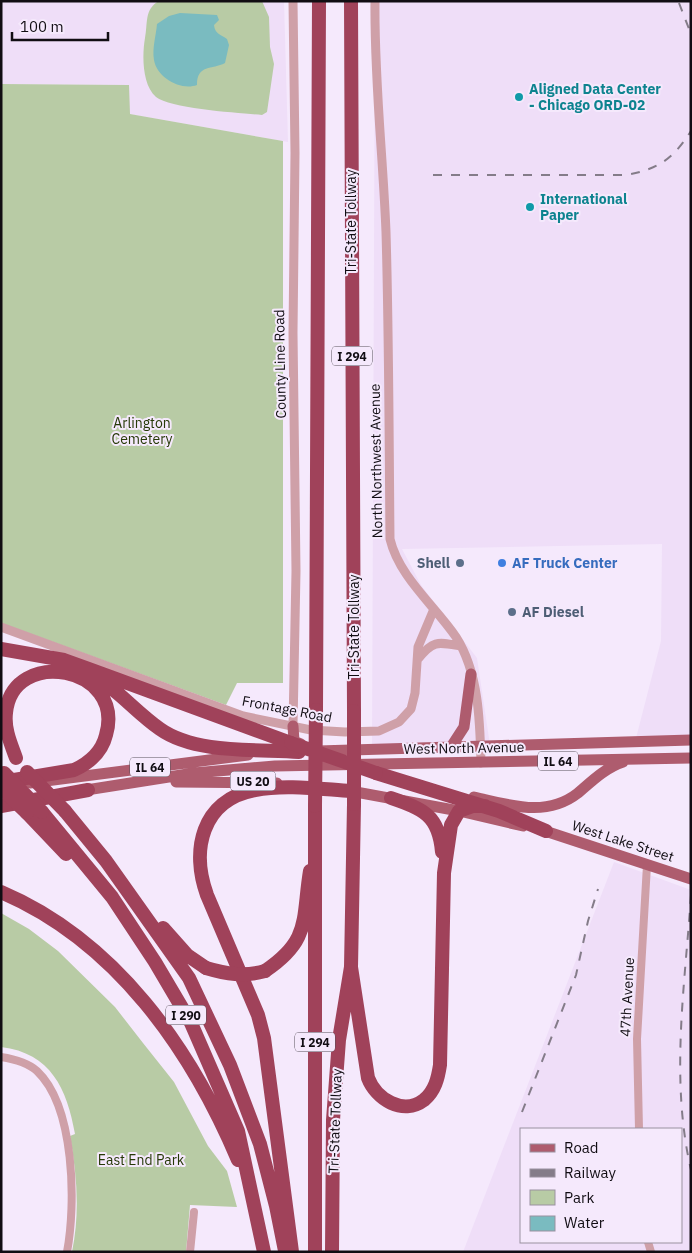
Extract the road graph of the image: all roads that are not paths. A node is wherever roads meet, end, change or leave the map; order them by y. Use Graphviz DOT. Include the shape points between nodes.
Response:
graph roads {
  1 [pos="293,1"];
  2 [pos="319,1"];
  3 [pos="351,1"];
  4 [pos="375,1"];
  5 [pos="434,609"];
  6 [pos="1,628"];
  7 [pos="460,646"];
  8 [pos="1,649"];
  9 [pos="418,659"];
  10 [pos="64,660"];
  11 [pos="471,674"];
  12 [pos="293,726"];
  13 [pos="691,740"];
  14 [pos="1,745"];
  15 [pos="480,746"];
  16 [pos="451,747"];
  17 [pos="297,751"];
  18 [pos="16,758"];
  19 [pos="691,758"];
  20 [pos="631,759"];
  21 [pos="481,764"];
  22 [pos="376,771"];
  23 [pos="2,777"];
  24 [pos="109,787"];
  25 [pos="1,788"];
  26 [pos="88,790"];
  27 [pos="1,797"];
  28 [pos="353,797"];
  29 [pos="391,798"];
  30 [pos="1,806"];
  31 [pos="485,806"];
  32 [pos="459,811"];
  33 [pos="546,831"];
  34 [pos="316,833"];
  35 [pos="106,860"];
  36 [pos="647,866"];
  37 [pos="444,873"];
  38 [pos="691,879"];
  39 [pos="1,892"];
  40 [pos="156,962"];
  41 [pos="351,967"];
  42 [pos="1,1057"];
  43 [pos="639,1128"];
  44 [pos="253,1197"];
  45 [pos="194,1212"];
  46 [pos="644,1243"];
  47 [pos="67,1252"];
  48 [pos="190,1252"];
  49 [pos="264,1252"];
  50 [pos="285,1252"];
  51 [pos="292,1252"];
  52 [pos="315,1252"];
  53 [pos="332,1252"];
  54 [pos="651,1252"];
  1 -- 12 [label="street, County Line Road" via="296,534"];
  2 -- 34 [label="highway, Tri-State Tollway / I 294, bridge"];
  3 -- 28 [label="highway, Tri-State Tollway / I 294, bridge"];
  4 -- 5 [label="street, North Northwest Avenue" via="374,59 388,295 390,539 398,558"];
  5 -- 7 [label="street, North Northwest Avenue"];
  5 -- 9 [label="street, Frontage Road" via="418,647"];
  6 -- 12 [label="street, Frontage Road" via="243,716"];
  7 -- 9 [label="street" via="439,642 428,646"];
  7 -- 11 [label="street, North Northwest Avenue"];
  8 -- 10 [label="highway, US 20"];
  9 -- 12 [label="street, Frontage Road" via="416,693 411,709 399,722 370,732 319,731"];
  10 -- 17 [label="highway, US 20"];
  10 -- 17 [label="highway" via="104,681 158,728 180,740 215,746"];
  11 -- 15 [label="street, North Northwest Avenue" via="478,707"];
  11 -- 16 [label="main road" via="464,727"];
  12 -- 17 [label="main road"];
  13 -- 15 [label="main road, West North Avenue / IL 64"];
  14 -- 18 [label="highway, I 290"];
  15 -- 16 [label="main road, West North Avenue / IL 64"];
  15 -- 21 [label="street, North Northwest Avenue"];
  16 -- 17 [label="main road, West North Avenue / IL 64"];
  17 -- 21 [label="main road, West North Avenue / IL 64"];
  17 -- 22 [label="highway, US 20, bridge"];
  17 -- 23 [label="main road, IL 64" via="218,757 61,781"];
  17 -- 24 [label="main road, IL 64" via="234,768"];
  18 -- 23 [label="highway" via="8,734 6,713 8,703 19,686 38,674 58,671 69,672 90,683 104,702 108,720 99,751 82,766 64,774"];
  18 -- 35 [label="highway, I 290, bridge"];
  19 -- 20 [label="main road, West North Avenue / IL 64"];
  20 -- 21 [label="main road, West North Avenue / IL 64"];
  20 -- 22 [label="main road" via="603,772 567,800 547,808 497,802"];
  22 -- 31 [label="highway, US 20"];
  23 -- 40 [label="highway, I 290, bridge" via="42,812 112,897"];
  24 -- 26 [label="main road, US 20"];
  24 -- 28 [label="main road, US 20" via="244,781"];
  25 -- 40 [label="highway, bridge" via="70,858"];
  26 -- 27 [label="main road"];
  26 -- 30 [label="highway, US 20"];
  28 -- 29 [label="main road, US 20"];
  28 -- 41 [label="highway, Tri-State Tollway / I 294"];
  28 -- 51 [label="highway" via="268,788 243,793 215,813 200,848 200,876 264,1038"];
  29 -- 32 [label="main road, US 20"];
  29 -- 37 [label="highway" via="431,817 439,835"];
  31 -- 32 [label="highway"];
  31 -- 33 [label="highway, US 20"];
  32 -- 33 [label="main road, US 20"];
  32 -- 37 [label="highway" via="451,826"];
  33 -- 36 [label="main road, West Lake Street / US 20"];
  34 -- 35 [label="highway, bridge" via="301,931 295,945 284,958 265,971 252,975 228,975 206,968 187,955"];
  34 -- 52 [label="highway, Tri-State Tollway / I 294"];
  35 -- 50 [label="highway, I 290" via="189,978 230,1065 260,1144"];
  36 -- 38 [label="main road, West Lake Street / US 20"];
  36 -- 43 [label="street, 47th Avenue" via="637,1039"];
  37 -- 41 [label="highway" via="440,1066 437,1082 423,1100 414,1104 394,1104 384,1100 372,1088"];
  39 -- 44 [label="highway" via="42,912 81,939 142,998 208,1096"];
  40 -- 44 [label="highway, I 290" via="191,1023 238,1131"];
  41 -- 53 [label="highway, Tri-State Tollway / I 294" via="339,1040 333,1120"];
  42 -- 47 [label="street" via="22,1062 36,1070 56,1102 72,1176 72,1222"];
  44 -- 49 [label="highway, I 290"];
  45 -- 48 [label="street"];
  46 -- 54 [label="street"];
}
